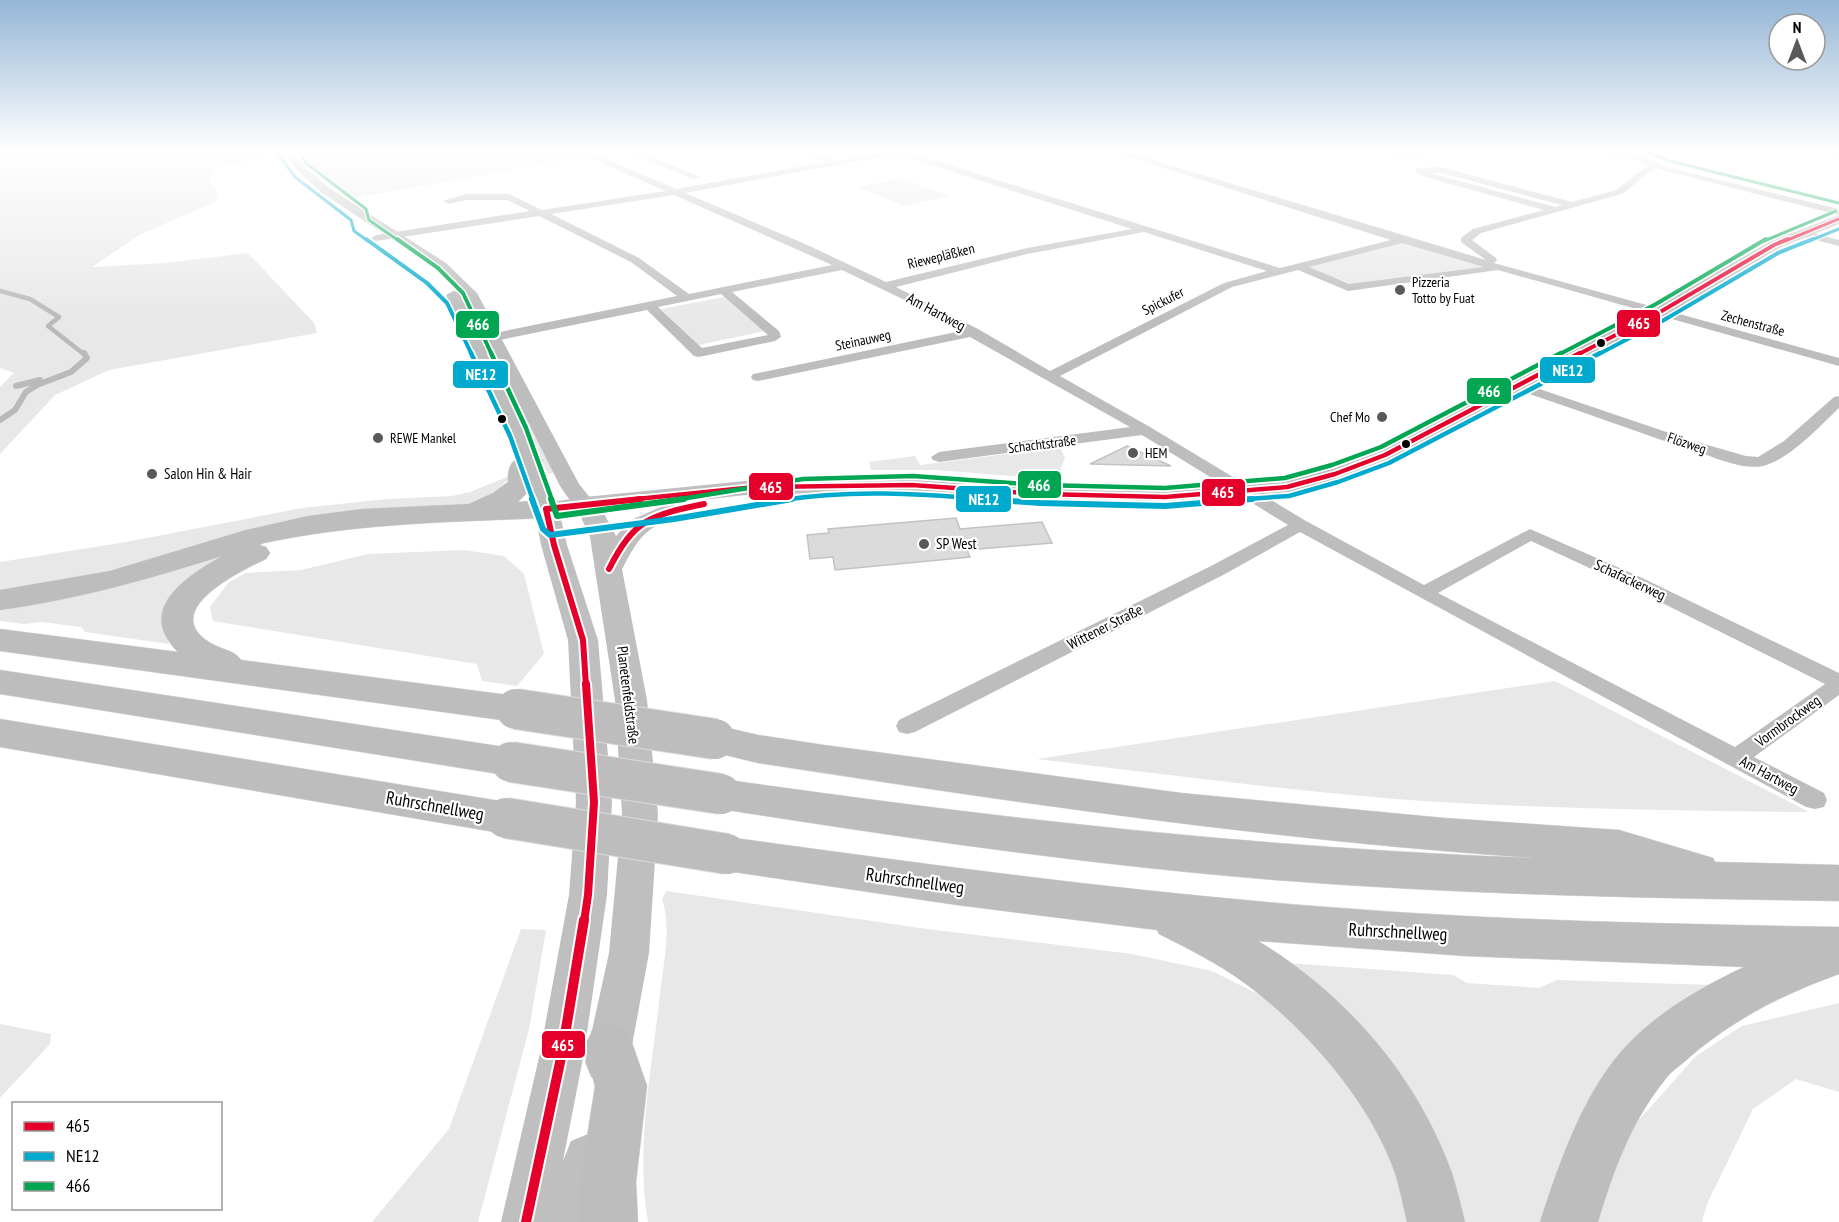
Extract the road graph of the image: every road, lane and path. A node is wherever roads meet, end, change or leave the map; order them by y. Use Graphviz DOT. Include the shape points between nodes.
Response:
graph roads {
  1 [pos="348,207"];
  2 [pos="527,207"];
  3 [pos="579,207"];
  4 [pos="710,207"];
  5 [pos="1077,207"];
  6 [pos="1296,207"];
  7 [pos="1545,207"];
  8 [pos="1566,207"];
  9 [pos="1819,207"];
  10 [pos="1556,210"];
  11 [pos="1839,212"];
  12 [pos="540,213"];
  13 [pos="360,216"];
  14 [pos="1839,219"];
  15 [pos="1146,229"];
  16 [pos="1800,233"];
  17 [pos="394,235"];
  18 [pos="376,238"];
  19 [pos="1403,240"];
  20 [pos="1839,243"];
  21 [pos="1470,245"];
  22 [pos="1429,248"];
  23 [pos="843,266"];
  24 [pos="1297,266"];
  25 [pos="1500,268"];
  26 [pos="1277,271"];
  27 [pos="1513,272"];
  28 [pos="884,285"];
  29 [pos="724,291"];
  30 [pos="688,299"];
  31 [pos="650,306"];
  32 [pos="1660,312"];
  33 [pos="974,332"];
  34 [pos="495,337"];
  35 [pos="1839,362"];
  36 [pos="758,377"];
  37 [pos="1048,377"];
  38 [pos="1519,386"];
  39 [pos="1839,400"];
  40 [pos="1145,430"];
  41 [pos="939,457"];
  42 [pos="530,461"];
  43 [pos="803,488"];
  44 [pos="1246,492"];
  45 [pos="674,510"];
  46 [pos="591,512"];
  47 [pos="442,516"];
  48 [pos="548,518"];
  49 [pos="1300,525"];
  50 [pos="609,569"];
  51 [pos="1424,593"];
  52 [pos="0,600"];
  53 [pos="0,640"];
  54 [pos="256,675"];
  55 [pos="0,682"];
  56 [pos="1839,683"];
  57 [pos="908,726"];
  58 [pos="0,733"];
  59 [pos="1736,758"];
  60 [pos="1815,800"];
  61 [pos="1731,881"];
  62 [pos="1839,883"];
  63 [pos="1124,907"];
  64 [pos="1839,948"];
  65 [pos="1839,954"];
  66 [pos="610,1048"];
  67 [pos="526,1222"];
  68 [pos="575,1222"];
  69 [pos="609,1222"];
  70 [pos="1436,1222"];
  71 [pos="1569,1222"];
  1 -- 13 [label="street, Planetenfeldstraße"];
  2 -- 12 [label="street"];
  3 -- 12 [label="street"];
  4 -- 23 [label="street, Am Hartweg"];
  5 -- 15 [label="street"];
  6 -- 19 [label="street, Zechenstraße"];
  7 -- 10 [label="street"];
  8 -- 10 [label="street"];
  9 -- 11 [label="street"];
  10 -- 21 [label="street" via="1477,231 1465,240"];
  12 -- 17 [label="street"];
  12 -- 30 [label="street" via="635,260"];
  13 -- 17 [label="street, Planetenfeldstraße"];
  13 -- 18 [label="street, Planetenfeldstraße" via="360,224"];
  14 -- 16 [label="main road"];
  15 -- 26 [label="street"];
  15 -- 28 [label="street, Riewepläßken" via="1028,251"];
  16 -- 20 [label="street"];
  16 -- 32 [label="main road" via="1735,266"];
  17 -- 18 [label="street"];
  17 -- 34 [label="street, Planetenfeldstraße" via="465,287"];
  18 -- 42 [label="street, Planetenfeldstraße" via="416,262 455,298"];
  19 -- 22 [label="street, Zechenstraße"];
  19 -- 24 [label="street, Spickufer"];
  21 -- 22 [label="street"];
  21 -- 27 [label="street"];
  22 -- 25 [label="street, Zechenstraße"];
  23 -- 28 [label="street, Am Hartweg"];
  23 -- 29 [label="street"];
  24 -- 25 [label="street" via="1348,288"];
  24 -- 26 [label="street, Spickufer"];
  25 -- 27 [label="street, Zechenstraße"];
  26 -- 37 [label="street, Spickufer" via="1228,285"];
  27 -- 32 [label="street, Zechenstraße"];
  28 -- 33 [label="street, Am Hartweg"];
  29 -- 30 [label="street"];
  29 -- 31 [label="street" via="775,337 699,353"];
  30 -- 31 [label="street"];
  31 -- 34 [label="street"];
  32 -- 35 [label="street, Zechenstraße"];
  32 -- 38 [label="main road"];
  33 -- 36 [label="street, Steinauweg"];
  33 -- 37 [label="street, Am Hartweg"];
  34 -- 46 [label="street, Planetenfeldstraße" via="570,486"];
  37 -- 40 [label="street, Am Hartweg"];
  38 -- 39 [label="street, Flözweg" via="1755,463 1791,442"];
  38 -- 44 [label="main road" via="1356,467 1287,487"];
  40 -- 41 [label="street, Schachtstraße"];
  40 -- 44 [label="street, Am Hartweg"];
  42 -- 47 [label="highway" via="521,468 522,484 510,496 491,506"];
  42 -- 48 [label="street, Planetenfeldstraße"];
  43 -- 44 [label="main road" via="912,485 1115,496"];
  43 -- 45 [label="main road"];
  43 -- 46 [label="main road" via="745,488"];
  44 -- 49 [label="street, Am Hartweg"];
  45 -- 46 [label="main road"];
  45 -- 50 [label="main road" via="633,528"];
  46 -- 48 [label="main road"];
  46 -- 50 [label="main road, Planetenfeldstraße"];
  47 -- 48 [label="highway"];
  47 -- 52 [label="highway" via="362,518 308,525 257,536 116,579"];
  48 -- 54 [label="highway" via="293,541 224,567 187,596 176,612 176,627 190,645"];
  48 -- 67 [label="main road, Planetenfeldstraße" via="582,640 594,802 587,906 562,1053"];
  49 -- 51 [label="street, Am Hartweg"];
  49 -- 57 [label="street, Wittener Straße"];
  50 -- 66 [label="main road, Planetenfeldstraße" via="631,700 640,814 629,952"];
  51 -- 56 [label="street, Schafackerweg" via="1530,534"];
  51 -- 59 [label="street, Am Hartweg"];
  53 -- 54 [label="highway"];
  54 -- 61 [label="highway, bridge" via="516,709 836,761 1192,811 1619,847"];
  55 -- 61 [label="highway, bridge" via="721,795 1011,835 1352,868"];
  56 -- 59 [label="street, Vormbrockweg"];
  58 -- 63 [label="highway, Ruhrschnellweg, bridge" via="727,854"];
  59 -- 60 [label="street, Am Hartweg"];
  61 -- 62 [label="highway"];
  63 -- 64 [label="highway, Ruhrschnellweg" via="1340,928"];
  63 -- 70 [label="highway" via="1176,920 1221,942 1263,970 1336,1033 1365,1065 1390,1102 1426,1181"];
  65 -- 71 [label="highway" via="1796,966 1737,994 1647,1061 1624,1093 1595,1150"];
  66 -- 68 [label="main road, Planetenfeldstraße"];
  66 -- 69 [label="highway" via="621,1086 608,1182"];
}
